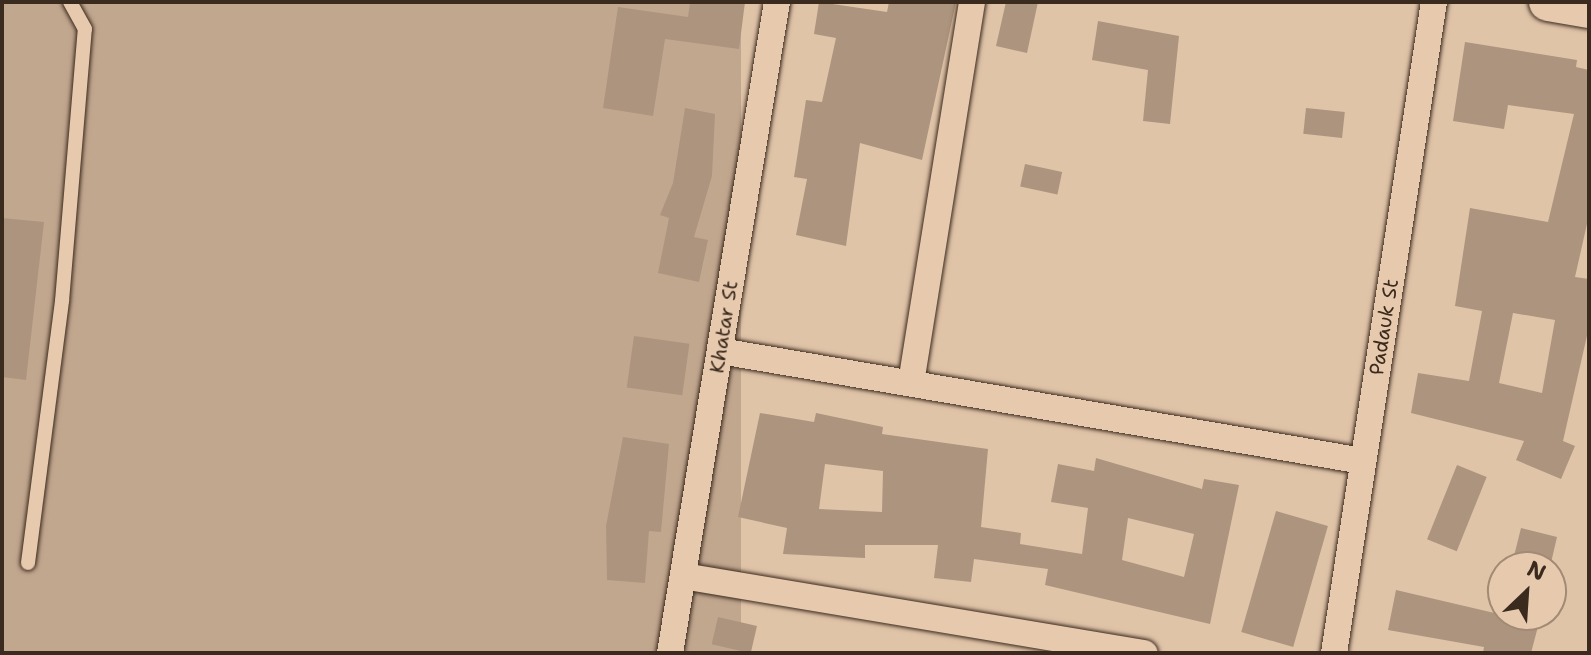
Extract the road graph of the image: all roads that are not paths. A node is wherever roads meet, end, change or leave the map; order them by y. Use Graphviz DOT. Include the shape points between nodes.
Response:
graph roads {
  1 [pos="70,2"];
  2 [pos="777,2"];
  3 [pos="972,2"];
  4 [pos="1434,2"];
  5 [pos="1548,2"];
  6 [pos="1589,9"];
  7 [pos="720,351"];
  8 [pos="911,383"];
  9 [pos="1363,461"];
  10 [pos="28,563"];
  11 [pos="683,576"];
  12 [pos="670,653"];
  13 [pos="1145,653"];
  14 [pos="1334,653"];
  1 -- 10 [label="lane" via="85,29 62,301"];
  2 -- 7 [label="street, Khatar St"];
  3 -- 8 [label="street"];
  4 -- 9 [label="street, Padauk St"];
  5 -- 6 [label="street"];
  7 -- 8 [label="street"];
  7 -- 11 [label="street, Khatar St"];
  8 -- 9 [label="street"];
  9 -- 14 [label="street, Padauk St"];
  11 -- 12 [label="street, Khatar St"];
  11 -- 13 [label="street"];
}
